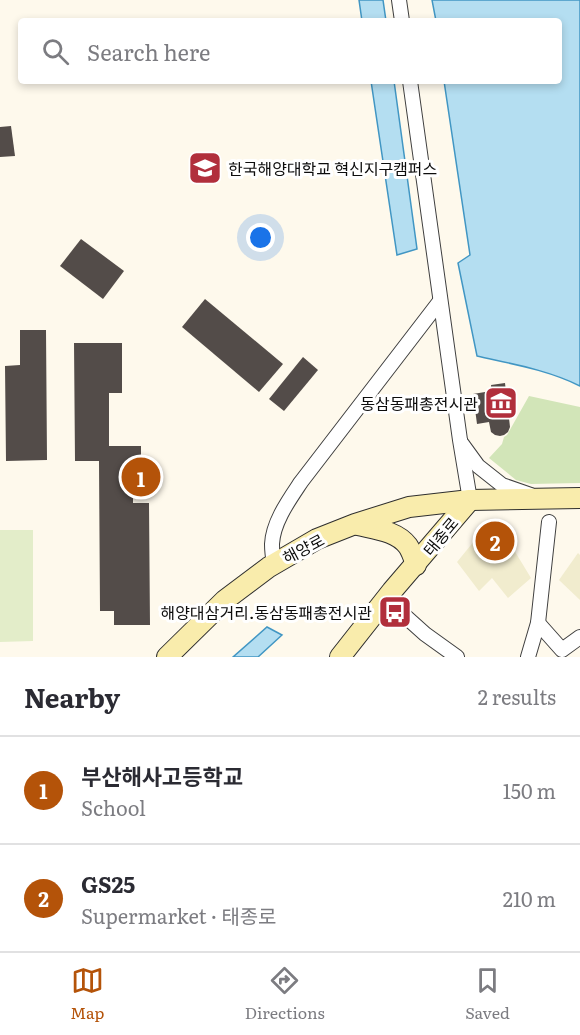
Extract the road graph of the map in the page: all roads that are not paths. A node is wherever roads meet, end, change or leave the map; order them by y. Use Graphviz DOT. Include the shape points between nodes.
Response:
graph roads {
  1 [pos="399,0"];
  2 [pos="402,18"];
  3 [pos="410,84"];
  4 [pos="441,301"];
  5 [pos="460,440"];
  6 [pos="538,498"];
  7 [pos="580,498"];
  8 [pos="470,501"];
  9 [pos="549,522"];
  10 [pos="355,524"];
  11 [pos="274,564"];
  12 [pos="416,565"];
  13 [pos="386,599"];
  14 [pos="538,623"];
  15 [pos="580,637"];
  16 [pos="167,657"];
  17 [pos="340,657"];
  18 [pos="457,657"];
  19 [pos="528,657"];
  1 -- 2 [label="street"];
  3 -- 4 [label="street"];
  4 -- 5 [label="street"];
  4 -- 11 [label="street" via="301,482 274,533"];
  5 -- 6 [label="street" via="477,466 502,484"];
  5 -- 8 [label="street"];
  6 -- 7 [label="main road, 태종로"];
  6 -- 8 [label="main road, 태종로"];
  8 -- 10 [label="main road, 해양로" via="410,507"];
  8 -- 12 [label="main road, 태종로"];
  9 -- 14 [label="street"];
  10 -- 11 [label="main road, 해양로" via="317,539"];
  10 -- 12 [label="main road" via="400,537"];
  11 -- 16 [label="main road, 해양로" via="225,600"];
  12 -- 13 [label="main road, 태종로"];
  13 -- 17 [label="main road, 태종로"];
  13 -- 18 [label="street"];
  14 -- 15 [label="street" via="562,650"];
  14 -- 19 [label="street"];
}
